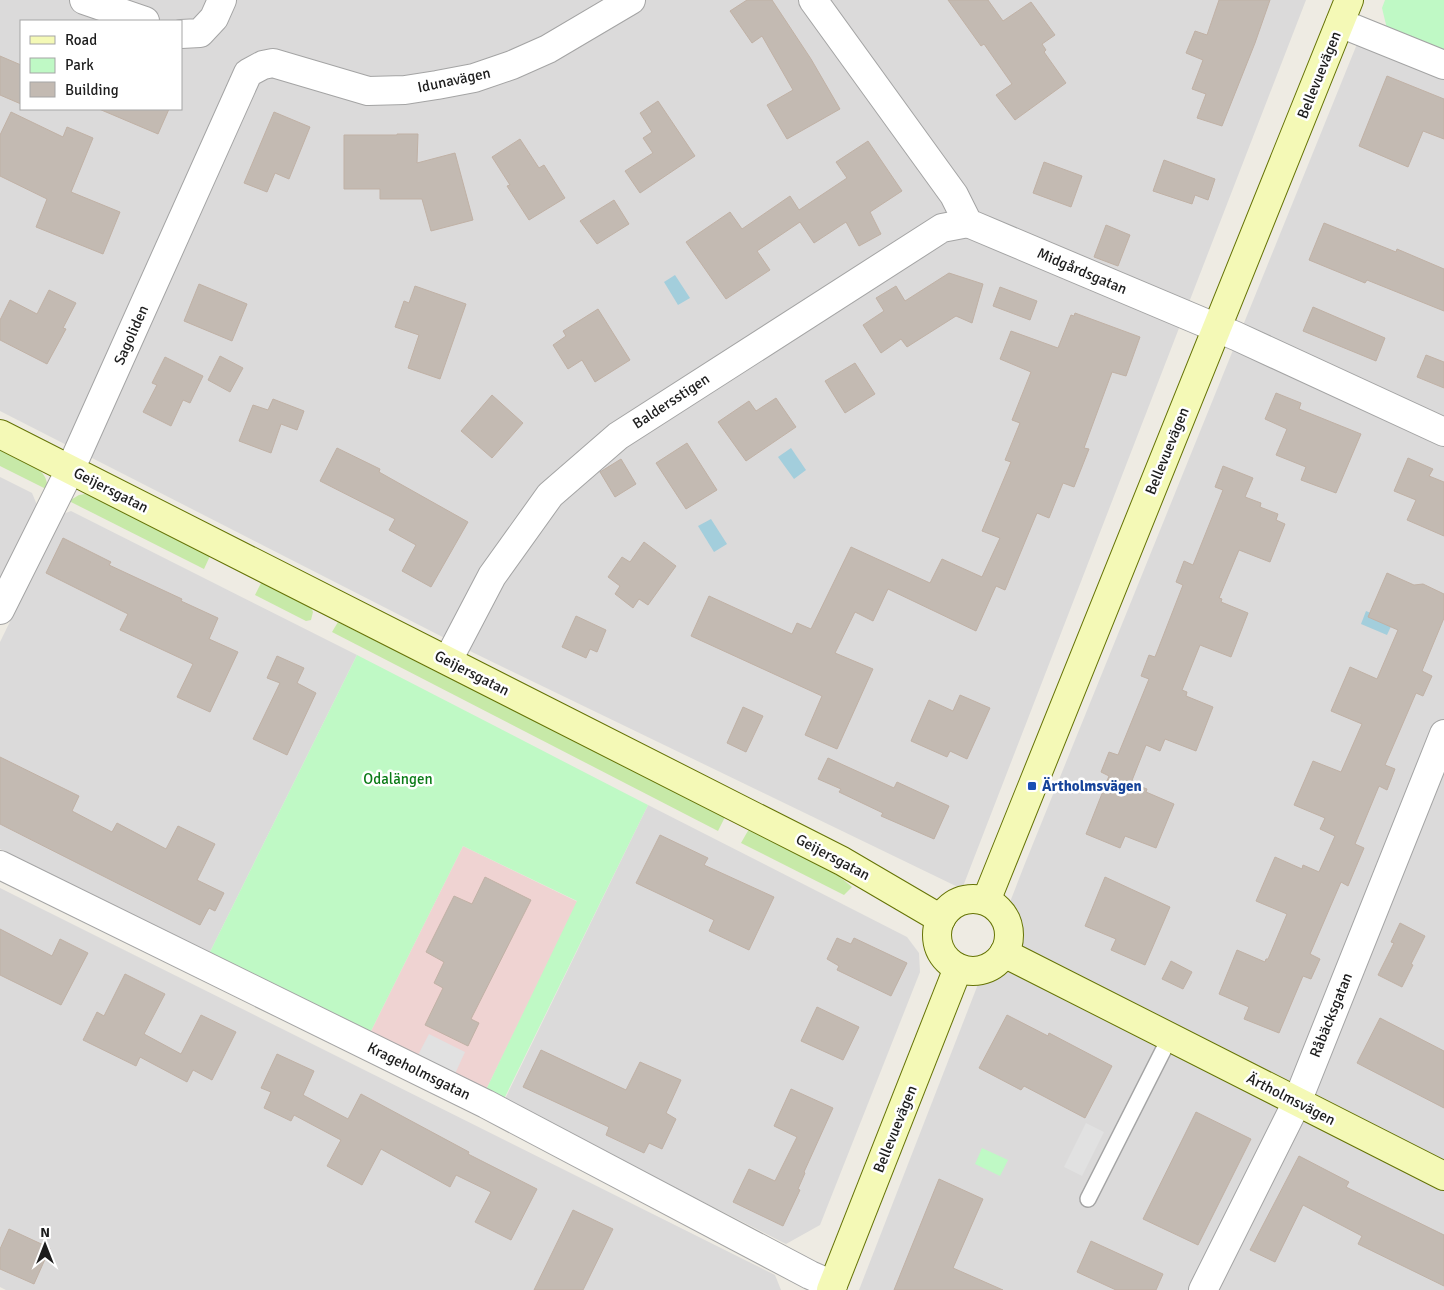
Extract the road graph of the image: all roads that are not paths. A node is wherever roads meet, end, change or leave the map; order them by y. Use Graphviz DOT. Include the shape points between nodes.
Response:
graph roads {
  1 [pos="84,0"];
  2 [pos="222,0"];
  3 [pos="631,0"];
  4 [pos="812,0"];
  5 [pos="1344,12"];
  6 [pos="142,20"];
  7 [pos="190,34"];
  8 [pos="263,65"];
  9 [pos="1444,65"];
  10 [pos="968,223"];
  11 [pos="1217,328"];
  12 [pos="1444,432"];
  13 [pos="0,434"];
  14 [pos="70,470"];
  15 [pos="0,610"];
  16 [pos="448,660"];
  17 [pos="1444,734"];
  18 [pos="1435,784"];
  19 [pos="0,866"];
  20 [pos="986,901"];
  21 [pos="941,919"];
  22 [pos="1004,953"];
  23 [pos="958,968"];
  24 [pos="1170,1037"];
  25 [pos="1297,1102"];
  26 [pos="1444,1176"];
  27 [pos="1088,1198"];
  28 [pos="832,1288"];
  29 [pos="1203,1290"];
  1 -- 6 [label="street"];
  2 -- 7 [label="street" via="214,18"];
  3 -- 8 [label="street, Idunavägen" via="548,49 512,65 474,78 438,85 368,91 274,63"];
  4 -- 10 [label="street" via="954,195"];
  5 -- 9 [label="street"];
  5 -- 11 [label="street, Bellevuevägen"];
  8 -- 14 [label="street, Sagoliden" via="248,73"];
  10 -- 11 [label="street, Midgårdsgatan"];
  10 -- 16 [label="street, Baldersstigen" via="942,228 618,436 550,495 492,576"];
  11 -- 12 [label="street, Midgårdsgatan"];
  11 -- 20 [label="street, Bellevuevägen"];
  13 -- 14 [label="street, Geijersgatan"];
  14 -- 15 [label="street, Sagoliden"];
  14 -- 16 [label="street, Geijersgatan"];
  16 -- 21 [label="street, Geijersgatan" via="842,861"];
  17 -- 18 [label="street, Råbäcksgatan"];
  18 -- 25 [label="street, Råbäcksgatan"];
  19 -- 28 [label="street, Krageholmsgatan" via="486,1104"];
  20 -- 21 [label="street" via="972,899 959,902 948,908"];
  20 -- 22 [label="street" via="1002,913 1007,922 1009,933"];
  21 -- 23 [label="street" via="937,932 939,946 945,958"];
  22 -- 23 [label="street" via="988,968 977,971"];
  22 -- 24 [label="street, Ärtholmsvägen"];
  23 -- 28 [label="street, Bellevuevägen"];
  24 -- 25 [label="street, Ärtholmsvägen"];
  24 -- 27 [label="lane"];
  25 -- 26 [label="street, Ärtholmsvägen"];
  25 -- 29 [label="street, Råbäcksgatan"];
}
